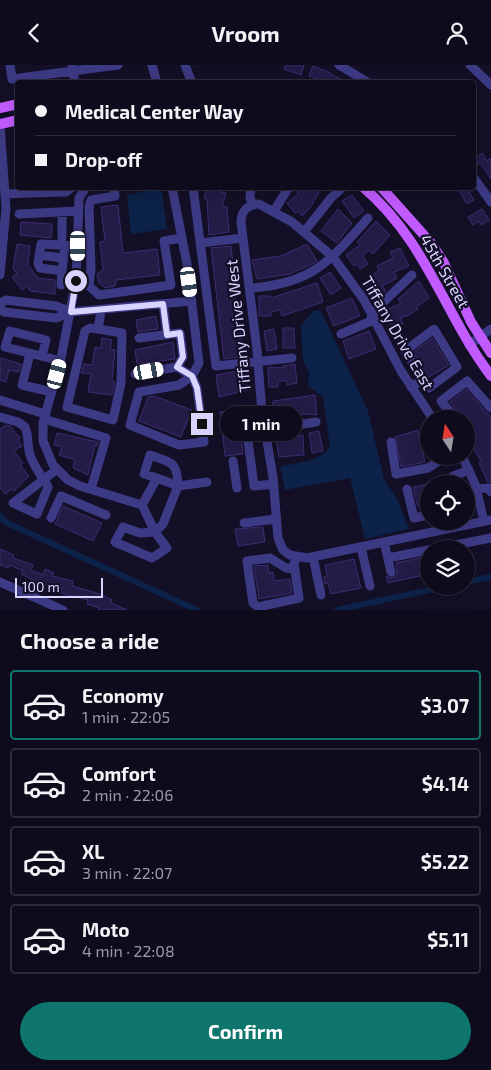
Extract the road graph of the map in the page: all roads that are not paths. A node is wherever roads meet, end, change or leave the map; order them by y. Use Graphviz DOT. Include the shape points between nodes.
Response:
graph roads {
  1 [pos="10,65"];
  2 [pos="118,65"];
  3 [pos="152,65"];
  4 [pos="184,65"];
  5 [pos="339,65"];
  6 [pos="470,65"];
  7 [pos="72,68"];
  8 [pos="156,80"];
  9 [pos="189,80"];
  10 [pos="364,80"];
  11 [pos="491,85"];
  12 [pos="15,105"];
  13 [pos="0,108"];
  14 [pos="15,121"];
  15 [pos="0,124"];
  16 [pos="476,182"];
  17 [pos="29,190"];
  18 [pos="68,190"];
  19 [pos="84,190"];
  20 [pos="114,190"];
  21 [pos="173,190"];
  22 [pos="193,190"];
  23 [pos="251,190"];
  24 [pos="287,190"];
  25 [pos="340,190"];
  26 [pos="366,190"];
  27 [pos="384,190"];
  28 [pos="6,194"];
  29 [pos="491,203"];
  30 [pos="253,205"];
  31 [pos="78,211"];
  32 [pos="274,211"];
  33 [pos="62,212"];
  34 [pos="19,214"];
  35 [pos="368,218"];
  36 [pos="304,232"];
  37 [pos="182,238"];
  38 [pos="243,238"];
  39 [pos="63,242"];
  40 [pos="89,242"];
  41 [pos="200,243"];
  42 [pos="78,244"];
  43 [pos="39,255"];
  44 [pos="334,257"];
  45 [pos="63,258"];
  46 [pos="62,271"];
  47 [pos="0,275"];
  48 [pos="412,275"];
  49 [pos="60,285"];
  50 [pos="250,288"];
  51 [pos="192,301"];
  52 [pos="0,303"];
  53 [pos="163,304"];
  54 [pos="0,308"];
  55 [pos="101,311"];
  56 [pos="71,312"];
  57 [pos="372,317"];
  58 [pos="98,329"];
  59 [pos="491,329"];
  60 [pos="341,333"];
  61 [pos="167,335"];
  62 [pos="480,337"];
  63 [pos="139,338"];
  64 [pos="469,345"];
  65 [pos="405,351"];
  66 [pos="491,353"];
  67 [pos="30,354"];
  68 [pos="42,357"];
  69 [pos="292,358"];
  70 [pos="394,358"];
  71 [pos="258,360"];
  72 [pos="61,361"];
  73 [pos="177,367"];
  74 [pos="135,374"];
  75 [pos="192,376"];
  76 [pos="491,377"];
  77 [pos="423,379"];
  78 [pos="411,387"];
  79 [pos="52,392"];
  80 [pos="4,402"];
  81 [pos="491,408"];
  82 [pos="244,410"];
  83 [pos="427,410"];
  84 [pos="448,410"];
  85 [pos="1,417"];
  86 [pos="45,417"];
  87 [pos="316,422"];
  88 [pos="265,430"];
  89 [pos="391,442"];
  90 [pos="234,461"];
  91 [pos="431,465"];
  92 [pos="466,465"];
  93 [pos="56,470"];
  94 [pos="469,470"];
  95 [pos="456,475"];
  96 [pos="157,478"];
  97 [pos="207,482"];
  98 [pos="274,484"];
  99 [pos="178,486"];
  100 [pos="254,486"];
  101 [pos="90,489"];
  102 [pos="407,489"];
  103 [pos="476,489"];
  104 [pos="491,492"];
  105 [pos="142,505"];
  106 [pos="84,506"];
  107 [pos="106,515"];
  108 [pos="420,517"];
  109 [pos="51,518"];
  110 [pos="414,518"];
  111 [pos="276,519"];
  112 [pos="488,521"];
  113 [pos="244,523"];
  114 [pos="475,524"];
  115 [pos="443,530"];
  116 [pos="155,532"];
  117 [pos="140,533"];
  118 [pos="417,535"];
  119 [pos="491,538"];
  120 [pos="475,541"];
  121 [pos="384,542"];
  122 [pos="361,547"];
  123 [pos="134,551"];
  124 [pos="420,552"];
  125 [pos="313,557"];
  126 [pos="388,558"];
  127 [pos="295,561"];
  128 [pos="391,572"];
  129 [pos="0,581"];
  130 [pos="370,586"];
  131 [pos="321,595"];
  132 [pos="45,606"];
  133 [pos="63,610"];
  1 -- 7 [label="street" via="12,79"];
  2 -- 7 [label="street"];
  3 -- 8 [label="street"];
  4 -- 9 [label="street"];
  5 -- 10 [label="street"];
  6 -- 11 [label="street"];
  12 -- 13 [label="main road"];
  14 -- 15 [label="main road"];
  15 -- 28 [label="street"];
  16 -- 29 [label="street"];
  17 -- 18 [label="street"];
  17 -- 28 [label="street"];
  19 -- 31 [label="street" via="78,198"];
  20 -- 40 [label="street" via="115,196 91,200"];
  21 -- 37 [label="street"];
  22 -- 41 [label="street"];
  23 -- 30 [label="street"];
  24 -- 32 [label="street"];
  25 -- 36 [label="street"];
  26 -- 64 [label="main road, 45th Street" via="413,242"];
  27 -- 62 [label="main road, 45th Street" via="431,243"];
  28 -- 47 [label="street"];
  30 -- 32 [label="street, Tiffany Drive East" via="263,205"];
  30 -- 38 [label="street, Tiffany Drive West" via="242,213"];
  31 -- 33 [label="street"];
  31 -- 42 [label="street"];
  32 -- 36 [label="street, Tiffany Drive East"];
  33 -- 34 [label="street"];
  33 -- 39 [label="street"];
  35 -- 44 [label="street"];
  36 -- 44 [label="street, Tiffany Drive East"];
  37 -- 40 [label="street" via="164,241 171,285 99,295 89,286"];
  37 -- 51 [label="street"];
  38 -- 41 [label="street"];
  38 -- 50 [label="street, Tiffany Drive West"];
  39 -- 42 [label="street"];
  39 -- 43 [label="street" via="41,244"];
  39 -- 45 [label="street"];
  40 -- 42 [label="street"];
  41 -- 71 [label="street" via="216,367"];
  42 -- 56 [label="street"];
  43 -- 45 [label="street"];
  43 -- 46 [label="street" via="40,269"];
  44 -- 50 [label="street" via="312,274 275,286"];
  44 -- 57 [label="street, Tiffany Drive East"];
  45 -- 46 [label="street"];
  46 -- 49 [label="street"];
  48 -- 57 [label="street" via="376,309"];
  50 -- 71 [label="street, Tiffany Drive West"];
  51 -- 53 [label="street"];
  51 -- 75 [label="street" via="199,363"];
  52 -- 56 [label="street" via="6,300 56,306"];
  53 -- 55 [label="street"];
  53 -- 61 [label="street"];
  54 -- 56 [label="street" via="4,312 56,318"];
  55 -- 56 [label="street"];
  55 -- 58 [label="street"];
  56 -- 72 [label="street"];
  57 -- 60 [label="street"];
  57 -- 70 [label="street, Tiffany Drive East"];
  58 -- 58 [label="street" via="85,331 67,407 113,420 121,383 122,333"];
  59 -- 62 [label="street"];
  61 -- 63 [label="street"];
  61 -- 73 [label="street" via="180,333 183,357"];
  62 -- 64 [label="street"];
  62 -- 66 [label="main road, 45th Street"];
  64 -- 76 [label="main road, 45th Street"];
  65 -- 70 [label="street"];
  65 -- 77 [label="street"];
  65 -- 77 [label="street" via="434,329 457,367 429,388"];
  67 -- 68 [label="street"];
  67 -- 68 [label="street" via="5,347 10,331 46,340"];
  67 -- 79 [label="street" via="22,385"];
  68 -- 72 [label="street"];
  69 -- 71 [label="street"];
  70 -- 78 [label="street, Tiffany Drive East"];
  71 -- 88 [label="street, Tiffany Drive West"];
  72 -- 79 [label="street"];
  73 -- 74 [label="street"];
  73 -- 75 [label="street"];
  75 -- 75 [label="street" via="179,385 139,392 130,425 180,445 204,442 197,388"];
  77 -- 78 [label="street"];
  78 -- 83 [label="street, Tiffany Drive East"];
  79 -- 86 [label="street"];
  80 -- 85 [label="street"];
  80 -- 86 [label="street"];
  81 -- 84 [label="street" via="467,381 441,401"];
  82 -- 100 [label="street"];
  85 -- 93 [label="street" via="25,427 33,463 44,479"];
  86 -- 93 [label="street" via="42,432 45,449"];
  86 -- 101 [label="street" via="106,437"];
  87 -- 88 [label="street"];
  88 -- 98 [label="street, Tiffany Drive West"];
  89 -- 91 [label="street" via="396,474"];
  90 -- 100 [label="street" via="234,489"];
  92 -- 94 [label="street"];
  93 -- 101 [label="street" via="68,480"];
  94 -- 95 [label="street"];
  94 -- 103 [label="street"];
  96 -- 99 [label="street"];
  96 -- 99 [label="street" via="144,474 150,455 174,465"];
  96 -- 105 [label="street"];
  97 -- 99 [label="street"];
  98 -- 100 [label="street"];
  98 -- 111 [label="street, Tiffany Drive West"];
  99 -- 116 [label="street" via="163,523"];
  101 -- 105 [label="street"];
  101 -- 106 [label="street"];
  102 -- 110 [label="street"];
  103 -- 104 [label="street" via="489,488"];
  103 -- 112 [label="street"];
  105 -- 116 [label="street"];
  106 -- 107 [label="street"];
  106 -- 109 [label="street" via="61,496"];
  108 -- 110 [label="street"];
  110 -- 118 [label="street"];
  111 -- 113 [label="street"];
  111 -- 127 [label="street, Tiffany Drive West" via="279,542"];
  112 -- 114 [label="street"];
  115 -- 118 [label="street"];
  116 -- 117 [label="street"];
  116 -- 123 [label="street" via="167,548 159,556 152,559"];
  117 -- 123 [label="street"];
  117 -- 123 [label="street" via="123,527 115,543"];
  118 -- 121 [label="street"];
  119 -- 120 [label="street"];
  121 -- 122 [label="street"];
  121 -- 126 [label="street"];
  122 -- 125 [label="street"];
  122 -- 130 [label="street"];
  124 -- 126 [label="street"];
  125 -- 127 [label="street"];
  125 -- 131 [label="street"];
  126 -- 128 [label="street"];
  127 -- 127 [label="street" via="293,569 270,558 247,561 253,603 258,607 299,598"];
  129 -- 132 [label="street"];
  132 -- 133 [label="street"];
}
